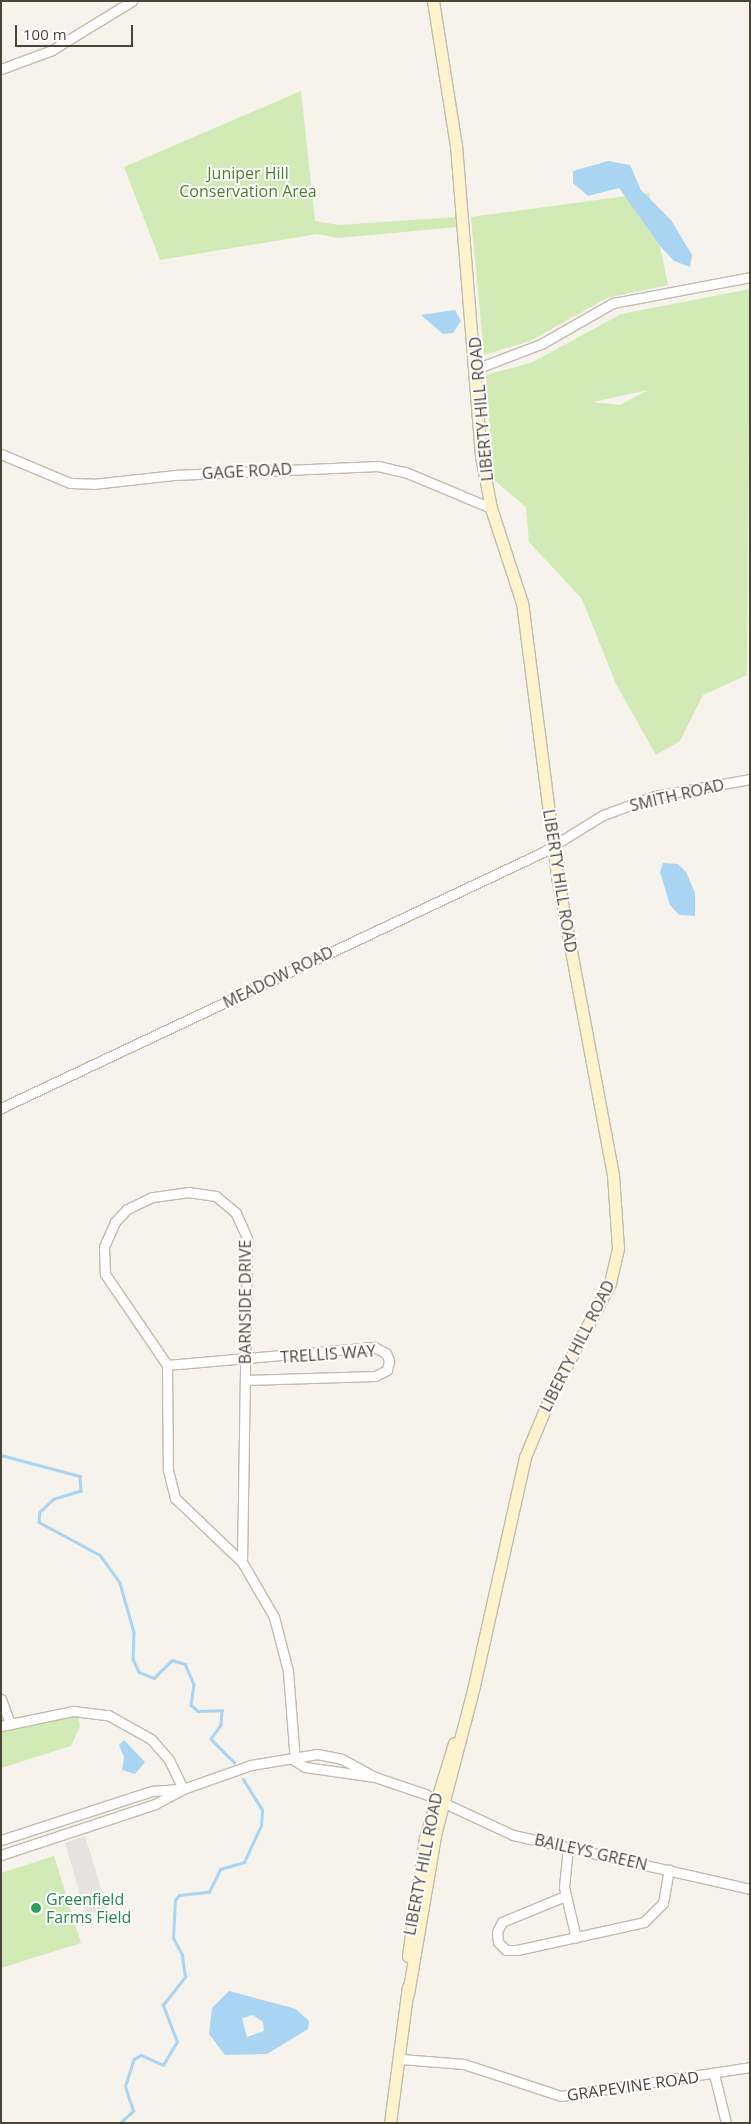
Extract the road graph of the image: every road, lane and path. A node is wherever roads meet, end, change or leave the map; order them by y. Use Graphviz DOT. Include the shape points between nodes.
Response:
graph roads {
  1 [pos="132,1"];
  2 [pos="433,1"];
  3 [pos="1,69"];
  4 [pos="750,277"];
  5 [pos="478,368"];
  6 [pos="1,454"];
  7 [pos="490,508"];
  8 [pos="750,779"];
  9 [pos="554,845"];
  10 [pos="1,1108"];
  11 [pos="245,1360"];
  12 [pos="167,1365"];
  13 [pos="246,1380"];
  14 [pos="242,1562"];
  15 [pos="1,1699"];
  16 [pos="6,1725"];
  17 [pos="295,1761"];
  18 [pos="375,1777"];
  19 [pos="183,1789"];
  20 [pos="438,1799"];
  21 [pos="1,1840"];
  22 [pos="568,1847"];
  23 [pos="1,1855"];
  24 [pos="669,1870"];
  25 [pos="750,1889"];
  26 [pos="565,1896"];
  27 [pos="576,1938"];
  28 [pos="401,2059"];
  29 [pos="750,2067"];
  30 [pos="714,2074"];
  31 [pos="390,2123"];
  32 [pos="726,2123"];
  1 -- 3 [label="street" via="52,50"];
  2 -- 5 [label="street, LIBERTY HILL ROAD" via="456,146"];
  4 -- 5 [label="street" via="613,303 541,344"];
  5 -- 7 [label="street, LIBERTY HILL ROAD" via="481,456"];
  6 -- 7 [label="street, GAGE ROAD" via="70,483 93,484 174,475 378,466 411,474"];
  7 -- 9 [label="street, LIBERTY HILL ROAD" via="522,603"];
  8 -- 9 [label="street, SMITH ROAD" via="629,804"];
  9 -- 10 [label="street, MEADOW ROAD"];
  9 -- 20 [label="street, LIBERTY HILL ROAD" via="614,1174 618,1248 610,1283 550,1397 525,1457 459,1738"];
  11 -- 12 [label="street, TRELLIS WAY"];
  11 -- 12 [label="street, BARNSIDE DRIVE" via="244,1230 224,1200 189,1192 152,1198 127,1209 115,1222 104,1247 108,1282"];
  11 -- 13 [label="street, BARNSIDE DRIVE"];
  11 -- 13 [label="street, TRELLIS WAY" via="374,1348 386,1352 389,1361 386,1370 374,1376"];
  12 -- 14 [label="street" via="170,1489 180,1505"];
  13 -- 14 [label="street, BARNSIDE DRIVE"];
  14 -- 17 [label="street" via="266,1601 283,1643"];
  15 -- 16 [label="street"];
  16 -- 19 [label="street" via="74,1711 117,1718 161,1749"];
  17 -- 18 [label="street" via="305,1767"];
  17 -- 18 [label="street" via="305,1755 328,1756"];
  17 -- 19 [label="street" via="251,1765"];
  18 -- 20 [label="street, BAILEYS GREEN"];
  19 -- 21 [label="street" via="152,1791"];
  19 -- 23 [label="street" via="155,1804"];
  20 -- 22 [label="street, BAILEYS GREEN" via="508,1833"];
  20 -- 28 [label="street, LIBERTY HILL ROAD" via="410,1928 405,2039"];
  22 -- 24 [label="street, BAILEYS GREEN"];
  22 -- 26 [label="street"];
  24 -- 25 [label="street, BAILEYS GREEN"];
  24 -- 27 [label="street" via="663,1903 652,1917"];
  26 -- 27 [label="street"];
  26 -- 27 [label="street" via="507,1919 499,1926 497,1937 502,1947 512,1951"];
  28 -- 30 [label="street, GRAPEVINE ROAD" via="464,2064 562,2096"];
  28 -- 31 [label="street, LIBERTY HILL ROAD"];
  29 -- 30 [label="street, GRAPEVINE ROAD"];
  30 -- 32 [label="street"];
}
